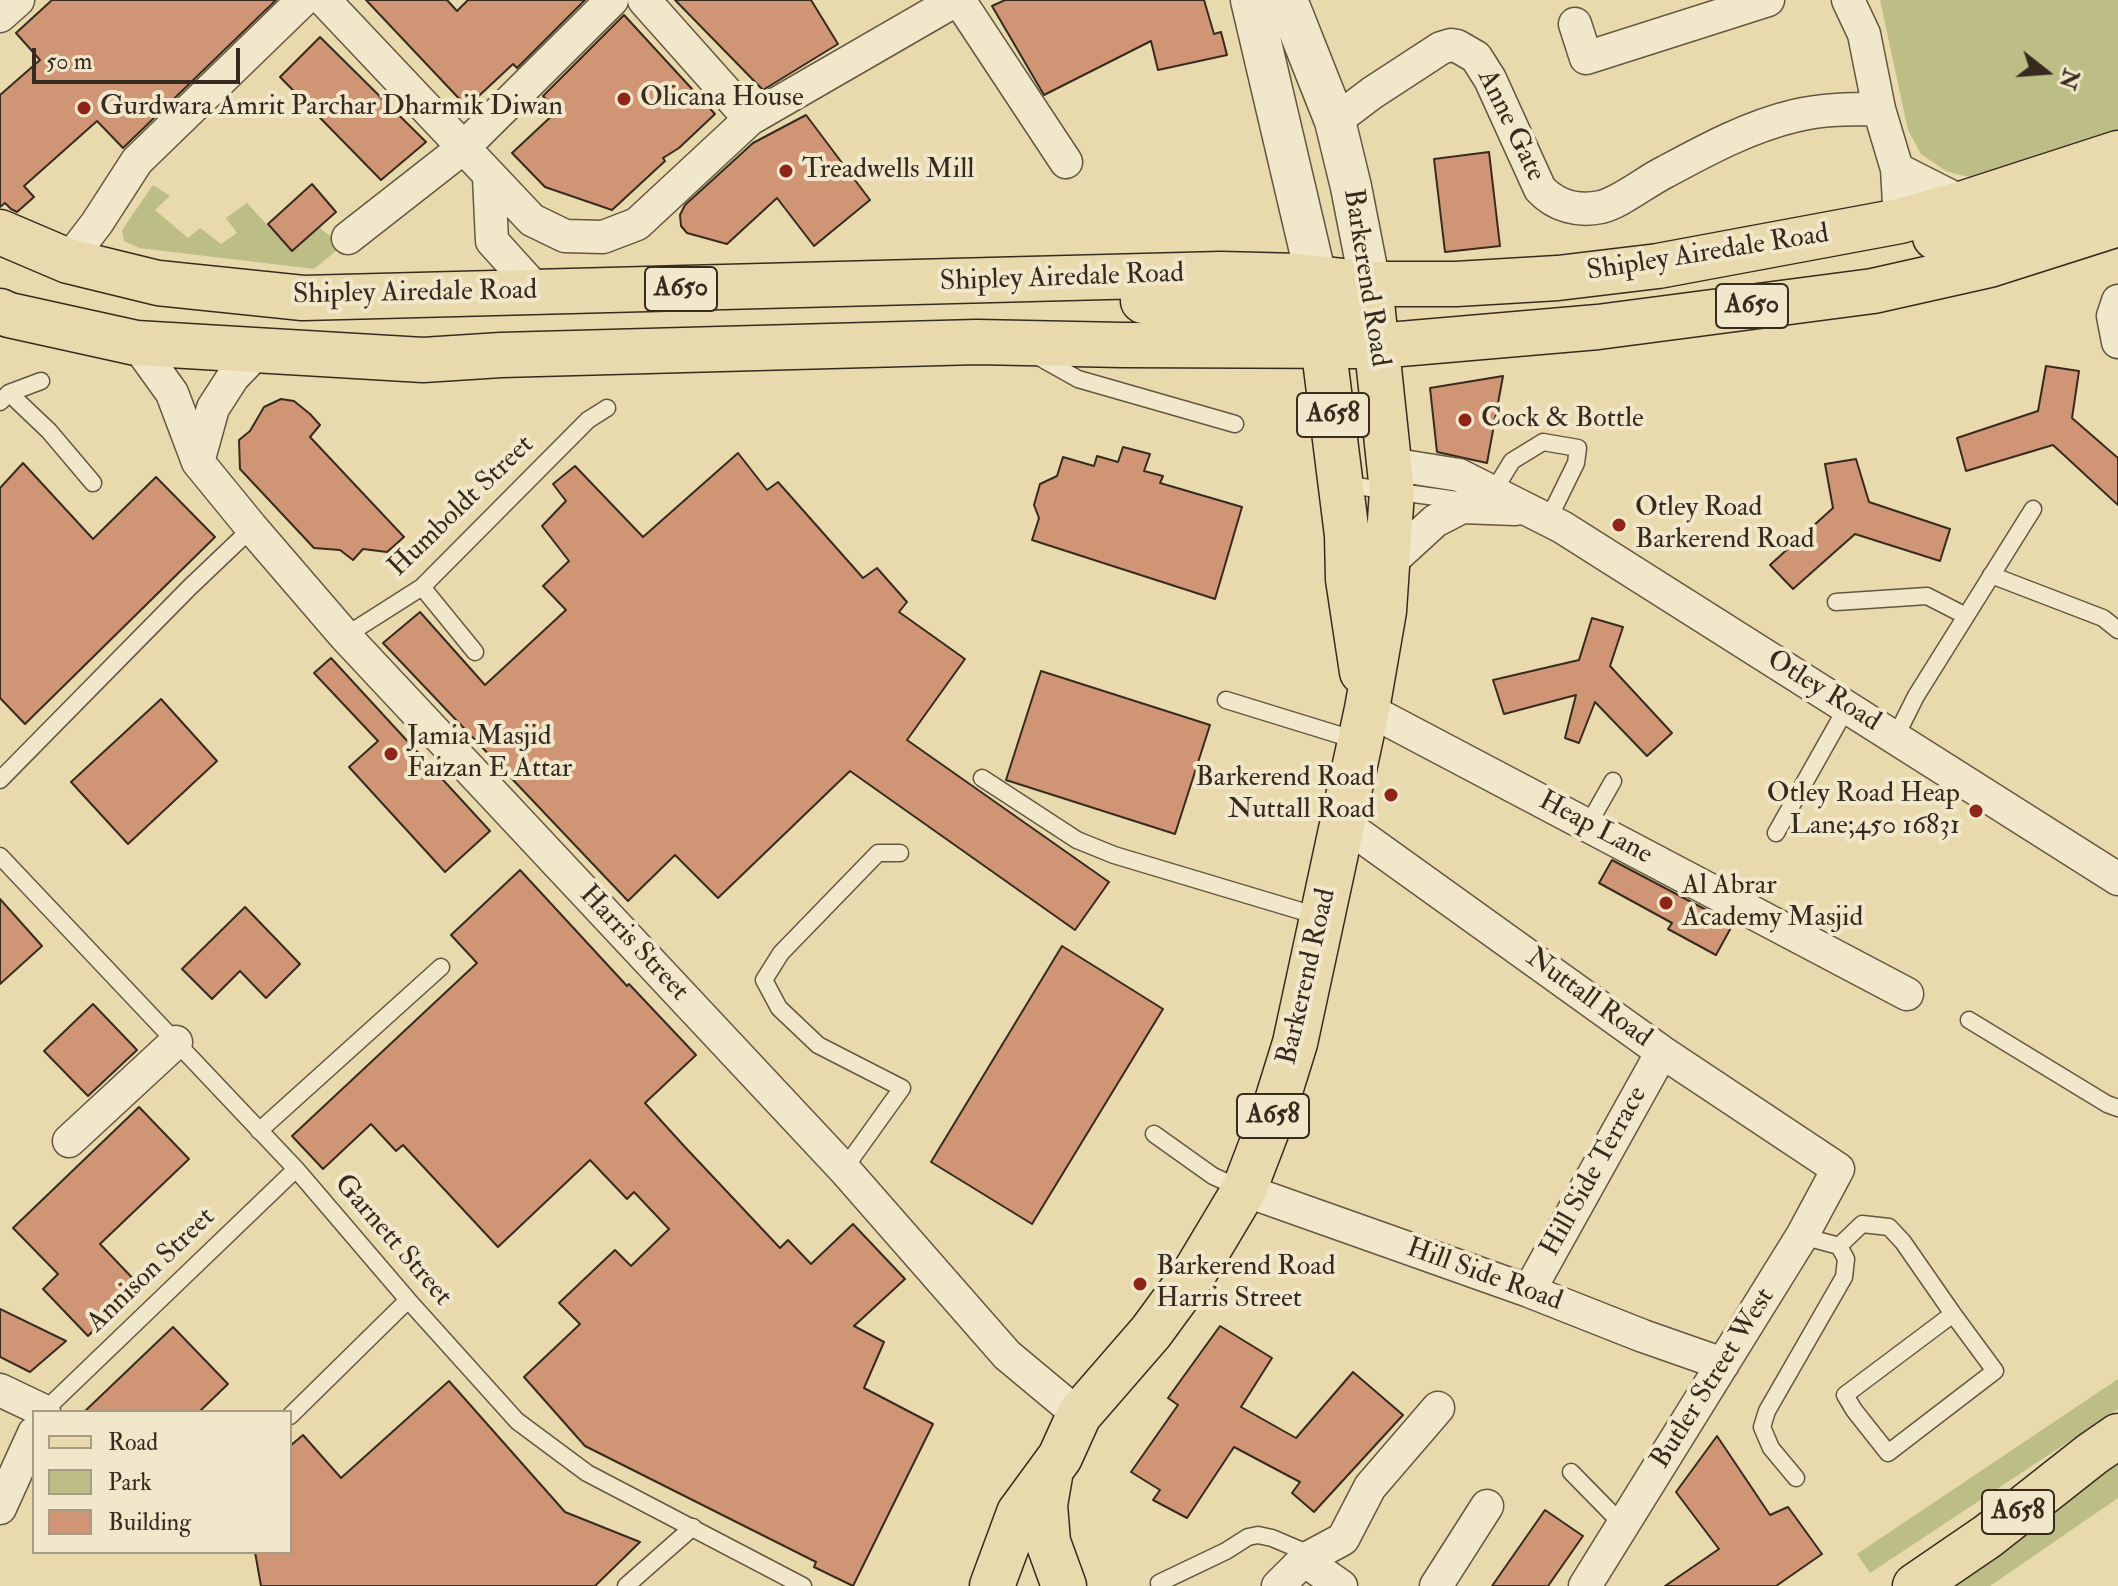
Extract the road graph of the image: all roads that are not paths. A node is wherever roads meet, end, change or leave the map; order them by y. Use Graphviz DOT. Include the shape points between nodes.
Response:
graph roads {
  1 [pos="18,0"];
  2 [pos="303,0"];
  3 [pos="324,0"];
  4 [pos="612,0"];
  5 [pos="644,0"];
  6 [pos="958,0"];
  7 [pos="1251,0"];
  8 [pos="1287,0"];
  9 [pos="1848,0"];
  10 [pos="1748,3"];
  11 [pos="0,16"];
  12 [pos="1575,24"];
  13 [pos="1879,109"];
  14 [pos="750,119"];
  15 [pos="1335,121"];
  16 [pos="463,148"];
  17 [pos="2118,153"];
  18 [pos="1066,162"];
  19 [pos="1897,169"];
  20 [pos="489,177"];
  21 [pos="2118,193"];
  22 [pos="1964,203"];
  23 [pos="1900,221"];
  24 [pos="2118,224"];
  25 [pos="0,232"];
  26 [pos="348,238"];
  27 [pos="68,261"];
  28 [pos="1370,284"];
  29 [pos="539,293"];
  30 [pos="2118,301"];
  31 [pos="1319,311"];
  32 [pos="3,314"];
  33 [pos="2118,342"];
  34 [pos="136,343"];
  35 [pos="1013,343"];
  36 [pos="1377,346"];
  37 [pos="259,350"];
  38 [pos="41,381"];
  39 [pos="4,398"];
  40 [pos="607,408"];
  41 [pos="1235,424"];
  42 [pos="198,462"];
  43 [pos="1391,477"];
  44 [pos="93,483"];
  45 [pos="1341,484"];
  46 [pos="1493,492"];
  47 [pos="2033,509"];
  48 [pos="1537,515"];
  49 [pos="252,528"];
  50 [pos="1387,565"];
  51 [pos="1991,575"];
  52 [pos="422,587"];
  53 [pos="1836,602"];
  54 [pos="1966,616"];
  55 [pos="2118,630"];
  56 [pos="345,636"];
  57 [pos="475,652"];
  58 [pos="1226,700"];
  59 [pos="1847,707"];
  60 [pos="1364,725"];
  61 [pos="1895,738"];
  62 [pos="982,778"];
  63 [pos="0,780"];
  64 [pos="1613,781"];
  65 [pos="1343,823"];
  66 [pos="1588,825"];
  67 [pos="1776,833"];
  68 [pos="900,853"];
  69 [pos="0,856"];
  70 [pos="2118,879"];
  71 [pos="1323,917"];
  72 [pos="441,967"];
  73 [pos="1907,994"];
  74 [pos="1969,1020"];
  75 [pos="176,1042"];
  76 [pos="1662,1052"];
  77 [pos="2118,1108"];
  78 [pos="259,1131"];
  79 [pos="1154,1134"];
  80 [pos="69,1141"];
  81 [pos="296,1169"];
  82 [pos="844,1169"];
  83 [pos="1838,1169"];
  84 [pos="1244,1190"];
  85 [pos="1802,1236"];
  86 [pos="1839,1246"];
  87 [pos="1529,1291"];
  88 [pos="408,1300"];
  89 [pos="1953,1314"];
  90 [pos="1723,1364"];
  91 [pos="0,1390"];
  92 [pos="1438,1408"];
  93 [pos="50,1410"];
  94 [pos="32,1413"];
  95 [pos="292,1414"];
  96 [pos="1079,1415"];
  97 [pos="2118,1436"];
  98 [pos="32,1439"];
  99 [pos="1052,1468"];
  100 [pos="1571,1472"];
  101 [pos="1796,1478"];
  102 [pos="1487,1506"];
  103 [pos="0,1508"];
  104 [pos="1623,1525"];
  105 [pos="693,1527"];
  106 [pos="1308,1558"];
  107 [pos="1159,1583"];
  108 [pos="626,1586"];
  109 [pos="803,1586"];
  110 [pos="992,1586"];
  111 [pos="1064,1586"];
  112 [pos="1278,1586"];
  113 [pos="1341,1586"];
  114 [pos="1436,1586"];
  115 [pos="1585,1586"];
  116 [pos="1915,1586"];
  1 -- 11 [label="street"];
  2 -- 27 [label="street" via="137,161"];
  3 -- 16 [label="street"];
  4 -- 16 [label="street"];
  5 -- 14 [label="street"];
  6 -- 14 [label="street"];
  6 -- 18 [label="street"];
  7 -- 31 [label="street, Barkerend Road"];
  8 -- 15 [label="street, Barkerend Road"];
  9 -- 13 [label="street" via="1864,34"];
  10 -- 12 [label="street" via="1586,58"];
  13 -- 15 [label="street, Anne Gate" via="1793,116 1729,139 1615,201 1592,208 1564,206 1540,189 1490,79 1476,57 1457,46 1441,48"];
  13 -- 19 [label="street"];
  14 -- 20 [label="street" via="637,224 603,237 565,236 532,220"];
  15 -- 28 [label="street, Barkerend Road"];
  16 -- 20 [label="street"];
  16 -- 26 [label="street"];
  17 -- 22 [label="main road, Shipley Airedale Road / A650"];
  19 -- 22 [label="street"];
  19 -- 23 [label="street"];
  20 -- 29 [label="street" via="492,241"];
  21 -- 23 [label="main road" via="2019,221 1932,237"];
  22 -- 23 [label="main road, Shipley Airedale Road / A650"];
  23 -- 28 [label="main road, Shipley Airedale Road / A650" via="1658,266 1558,278"];
  24 -- 36 [label="main road, Shipley Airedale Road / A650" via="1989,265 1873,291 1598,327"];
  25 -- 27 [label="main road, Shipley Airedale Road / A650"];
  27 -- 29 [label="main road, Shipley Airedale Road / A650" via="158,283 303,298"];
  28 -- 31 [label="main road, Shipley Airedale Road / A650"];
  28 -- 36 [label="main road, Barkerend Road / A658"];
  29 -- 31 [label="main road, Shipley Airedale Road / A650" via="1221,274"];
  30 -- 33 [label="street" via="2113,316"];
  31 -- 35 [label="main road, Shipley Airedale Road / A650"];
  31 -- 36 [label="main road, Shipley Airedale Road / A650"];
  31 -- 45 [label="main road, Barkerend Road / A658"];
  32 -- 34 [label="main road, Shipley Airedale Road / A650"];
  34 -- 37 [label="main road, Shipley Airedale Road / A650"];
  34 -- 42 [label="street, Harris Street" via="172,393"];
  35 -- 37 [label="main road, Shipley Airedale Road / A650" via="423,360"];
  35 -- 41 [label="lane" via="1078,379"];
  36 -- 43 [label="main road, Barkerend Road / A658"];
  37 -- 42 [label="street" via="213,408"];
  38 -- 39 [label="lane"];
  39 -- 44 [label="lane" via="49,431"];
  40 -- 52 [label="lane, Humboldt Street" via="588,420"];
  42 -- 49 [label="street, Harris Street"];
  43 -- 45 [label="lane"];
  43 -- 46 [label="street, Otley Road" via="1459,475"];
  43 -- 48 [label="lane"];
  43 -- 50 [label="main road, Barkerend Road / A658"];
  45 -- 60 [label="main road, Barkerend Road / A658"];
  46 -- 48 [label="street, Otley Road"];
  46 -- 48 [label="lane" via="1512,461 1543,442 1578,448 1576,463"];
  47 -- 51 [label="lane"];
  48 -- 50 [label="street, Otley Road" via="1462,507 1435,521"];
  48 -- 59 [label="street, Otley Road"];
  49 -- 56 [label="street, Harris Street"];
  49 -- 63 [label="lane"];
  50 -- 60 [label="main road, Barkerend Road / A658"];
  51 -- 54 [label="lane"];
  51 -- 55 [label="lane" via="2103,618"];
  52 -- 56 [label="lane, Humboldt Street"];
  52 -- 57 [label="lane"];
  53 -- 54 [label="lane" via="1927,596"];
  54 -- 61 [label="lane"];
  56 -- 82 [label="street, Harris Street"];
  58 -- 60 [label="lane"];
  59 -- 61 [label="street, Otley Road"];
  59 -- 67 [label="lane"];
  60 -- 65 [label="main road, Barkerend Road / A658"];
  60 -- 66 [label="street, Heap Lane"];
  61 -- 70 [label="street, Otley Road"];
  62 -- 71 [label="lane" via="1077,840"];
  64 -- 66 [label="lane"];
  65 -- 71 [label="main road, Barkerend Road / A658"];
  65 -- 76 [label="street, Nuttall Road"];
  66 -- 73 [label="street, Heap Lane"];
  68 -- 82 [label="lane" via="878,853 781,953 764,980 779,1008 818,1045 902,1088"];
  69 -- 75 [label="lane, Garnett Street"];
  71 -- 84 [label="main road, Barkerend Road / A658" via="1295,1043"];
  72 -- 78 [label="lane"];
  74 -- 77 [label="lane"];
  75 -- 78 [label="lane, Garnett Street"];
  75 -- 80 [label="street"];
  76 -- 83 [label="street, Nuttall Road"];
  76 -- 87 [label="street, Hill Side Terrace"];
  78 -- 81 [label="lane, Garnett Street"];
  79 -- 84 [label="lane" via="1213,1176"];
  81 -- 88 [label="lane, Garnett Street"];
  81 -- 93 [label="lane, Annison Street"];
  82 -- 96 [label="street, Harris Street" via="1007,1355"];
  83 -- 85 [label="street, Butler Street West"];
  84 -- 87 [label="street, Hill Side Road"];
  84 -- 96 [label="main road, Barkerend Road / A658" via="1195,1272"];
  85 -- 86 [label="lane"];
  85 -- 90 [label="street, Butler Street West"];
  86 -- 89 [label="lane" via="1862,1224 1889,1227"];
  86 -- 101 [label="lane" via="1846,1259 1844,1277 1762,1427 1771,1448"];
  87 -- 90 [label="street, Hill Side Road"];
  88 -- 95 [label="lane"];
  88 -- 105 [label="lane, Garnett Street" via="517,1421 587,1473"];
  89 -- 89 [label="lane" via="1845,1395 1888,1453 1995,1371"];
  90 -- 104 [label="street, Butler Street West"];
  91 -- 94 [label="street"];
  92 -- 106 [label="street" via="1370,1487 1343,1539"];
  96 -- 99 [label="main road, Barkerend Road / A658"];
  97 -- 116 [label="main road, A658"];
  98 -- 103 [label="street"];
  99 -- 110 [label="main road, Barkerend Road / A658" via="1019,1513"];
  99 -- 111 [label="main road, Barkerend Road / A658" via="1045,1505 1048,1542"];
  100 -- 104 [label="lane"];
  102 -- 114 [label="street"];
  104 -- 115 [label="street, Butler Street West"];
  105 -- 108 [label="lane"];
  105 -- 109 [label="lane, Garnett Street"];
  106 -- 107 [label="lane" via="1258,1535"];
  106 -- 112 [label="street"];
  106 -- 113 [label="street"];
}
